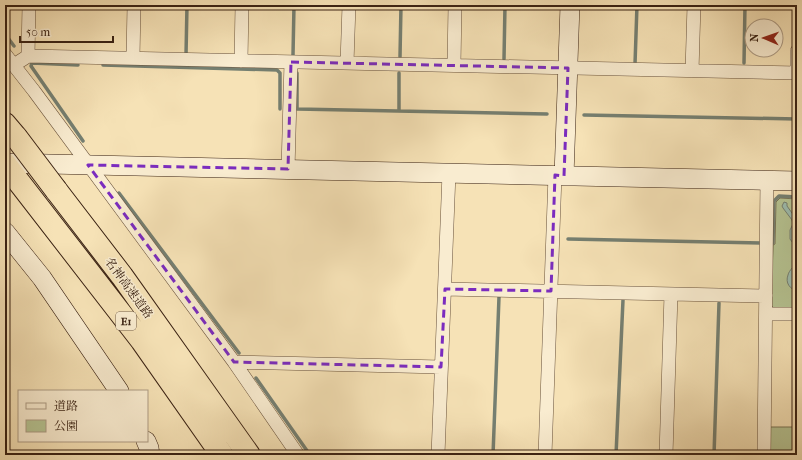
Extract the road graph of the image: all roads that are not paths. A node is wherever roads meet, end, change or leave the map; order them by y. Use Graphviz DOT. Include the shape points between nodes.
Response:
graph roads {
  1 [pos="29,5"];
  2 [pos="134,5"];
  3 [pos="242,5"];
  4 [pos="349,5"];
  5 [pos="455,5"];
  6 [pos="570,5"];
  7 [pos="694,5"];
  8 [pos="797,51"];
  9 [pos="5,54"];
  10 [pos="28,56"];
  11 [pos="133,58"];
  12 [pos="240,61"];
  13 [pos="291,62"];
  14 [pos="347,63"];
  15 [pos="14,65"];
  16 [pos="454,66"];
  17 [pos="568,68"];
  18 [pos="692,71"];
  19 [pos="797,73"];
  20 [pos="10,131"];
  21 [pos="5,163"];
  22 [pos="88,165"];
  23 [pos="288,169"];
  24 [pos="449,173"];
  25 [pos="560,176"];
  26 [pos="767,180"];
  27 [pos="797,181"];
  28 [pos="5,232"];
  29 [pos="445,289"];
  30 [pos="551,291"];
  31 [pos="671,294"];
  32 [pos="766,296"];
  33 [pos="766,314"];
  34 [pos="797,314"];
  35 [pos="142,341"];
  36 [pos="234,362"];
  37 [pos="441,367"];
  38 [pos="119,390"];
  39 [pos="146,442"];
  40 [pos="150,455"];
  41 [pos="205,455"];
  42 [pos="222,455"];
  43 [pos="248,455"];
  44 [pos="298,455"];
  45 [pos="438,455"];
  46 [pos="545,455"];
  47 [pos="666,455"];
  48 [pos="764,455"];
  1 -- 10 [label="street"];
  2 -- 11 [label="street"];
  3 -- 12 [label="street"];
  4 -- 14 [label="street"];
  5 -- 16 [label="street"];
  6 -- 17 [label="street"];
  7 -- 18 [label="street"];
  8 -- 19 [label="street"];
  9 -- 15 [label="street"];
  10 -- 11 [label="street"];
  10 -- 15 [label="street"];
  11 -- 12 [label="street"];
  12 -- 13 [label="street"];
  13 -- 14 [label="street"];
  13 -- 23 [label="street"];
  14 -- 16 [label="street"];
  15 -- 22 [label="street"];
  16 -- 17 [label="street"];
  17 -- 18 [label="street"];
  17 -- 25 [label="street"];
  18 -- 19 [label="street"];
  20 -- 43 [label="highway, 名神高速道路 / E1, bridge" via="122,276"];
  21 -- 22 [label="street"];
  21 -- 35 [label="highway, 名神高速道路 / E1"];
  22 -- 23 [label="street"];
  22 -- 36 [label="street"];
  23 -- 24 [label="street"];
  24 -- 25 [label="street"];
  24 -- 29 [label="street"];
  25 -- 26 [label="street"];
  25 -- 30 [label="street"];
  26 -- 27 [label="street"];
  26 -- 32 [label="street"];
  28 -- 38 [label="street" via="42,278"];
  29 -- 30 [label="street"];
  29 -- 37 [label="street"];
  30 -- 31 [label="street"];
  30 -- 46 [label="street"];
  31 -- 32 [label="street"];
  31 -- 47 [label="street"];
  32 -- 33 [label="street"];
  33 -- 34 [label="street"];
  33 -- 48 [label="street"];
  35 -- 41 [label="highway" via="157,383"];
  35 -- 42 [label="highway, 名神高速道路 / E1"];
  36 -- 37 [label="street"];
  36 -- 44 [label="street"];
  37 -- 45 [label="street"];
  39 -- 40 [label="street"];
}
